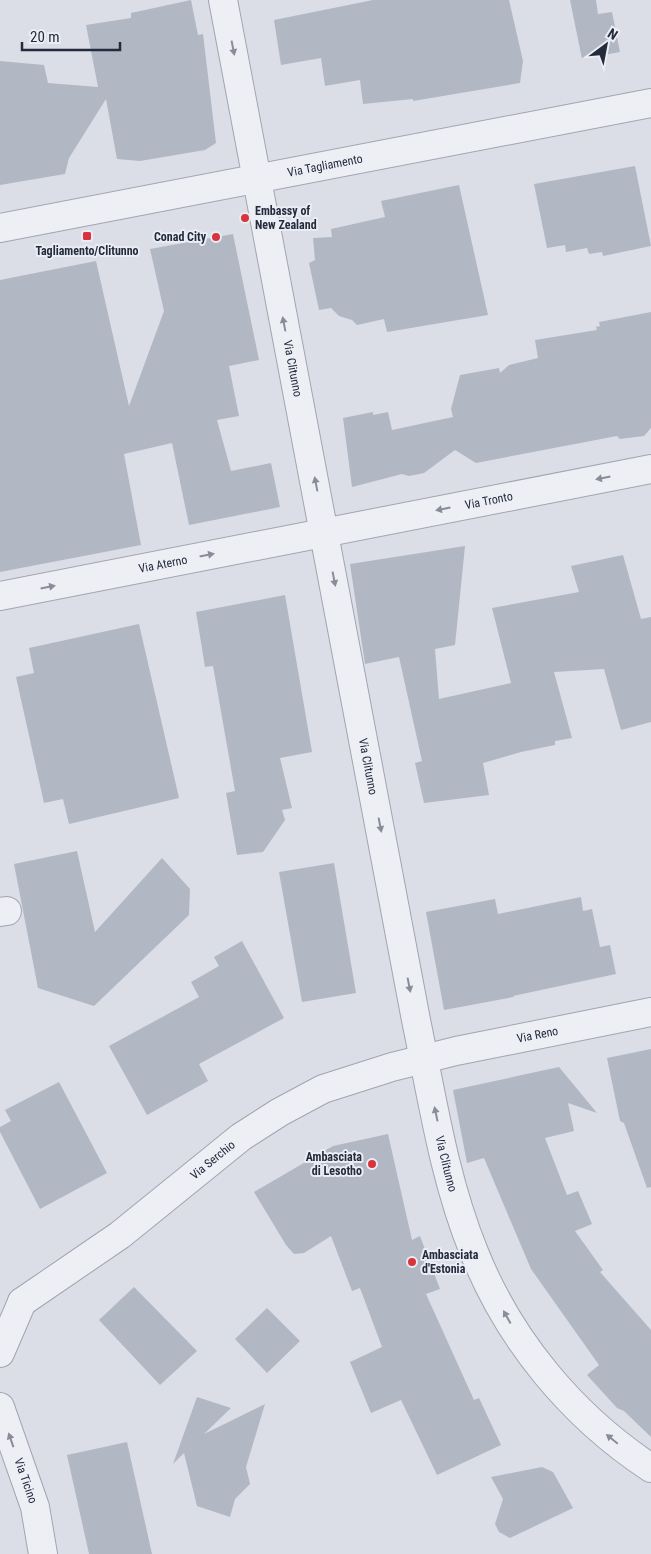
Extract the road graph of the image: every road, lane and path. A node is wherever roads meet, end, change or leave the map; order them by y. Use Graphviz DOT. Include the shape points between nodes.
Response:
graph roads {
  1 [pos="223,0"];
  2 [pos="651,103"];
  3 [pos="256,180"];
  4 [pos="0,228"];
  5 [pos="651,469"];
  6 [pos="325,532"];
  7 [pos="0,596"];
  8 [pos="651,1012"];
  9 [pos="424,1059"];
  10 [pos="11,1302"];
  11 [pos="0,1353"];
  12 [pos="0,1407"];
  13 [pos="651,1468"];
  14 [pos="44,1554"];
  1 -- 3 [label="street, Via Clitunno, one-way"];
  2 -- 3 [label="street, Via Tagliamento"];
  3 -- 4 [label="street, Via Tagliamento"];
  6 -- 3 [label="street, Via Clitunno, one-way"];
  5 -- 6 [label="street, Via Tronto, one-way"];
  7 -- 6 [label="street, Via Aterno, one-way"];
  6 -- 9 [label="street, Via Clitunno, one-way"];
  8 -- 9 [label="street, Via Reno"];
  9 -- 10 [label="street, Via Serchio" via="337,1083 280,1112 228,1148 114,1240"];
  13 -- 9 [label="street, Via Clitunno, one-way" via="584,1416 529,1352 507,1318 474,1253 463,1220"];
  10 -- 11 [label="street"];
  14 -- 12 [label="street, Via Ticino, one-way" via="35,1507"];
}
